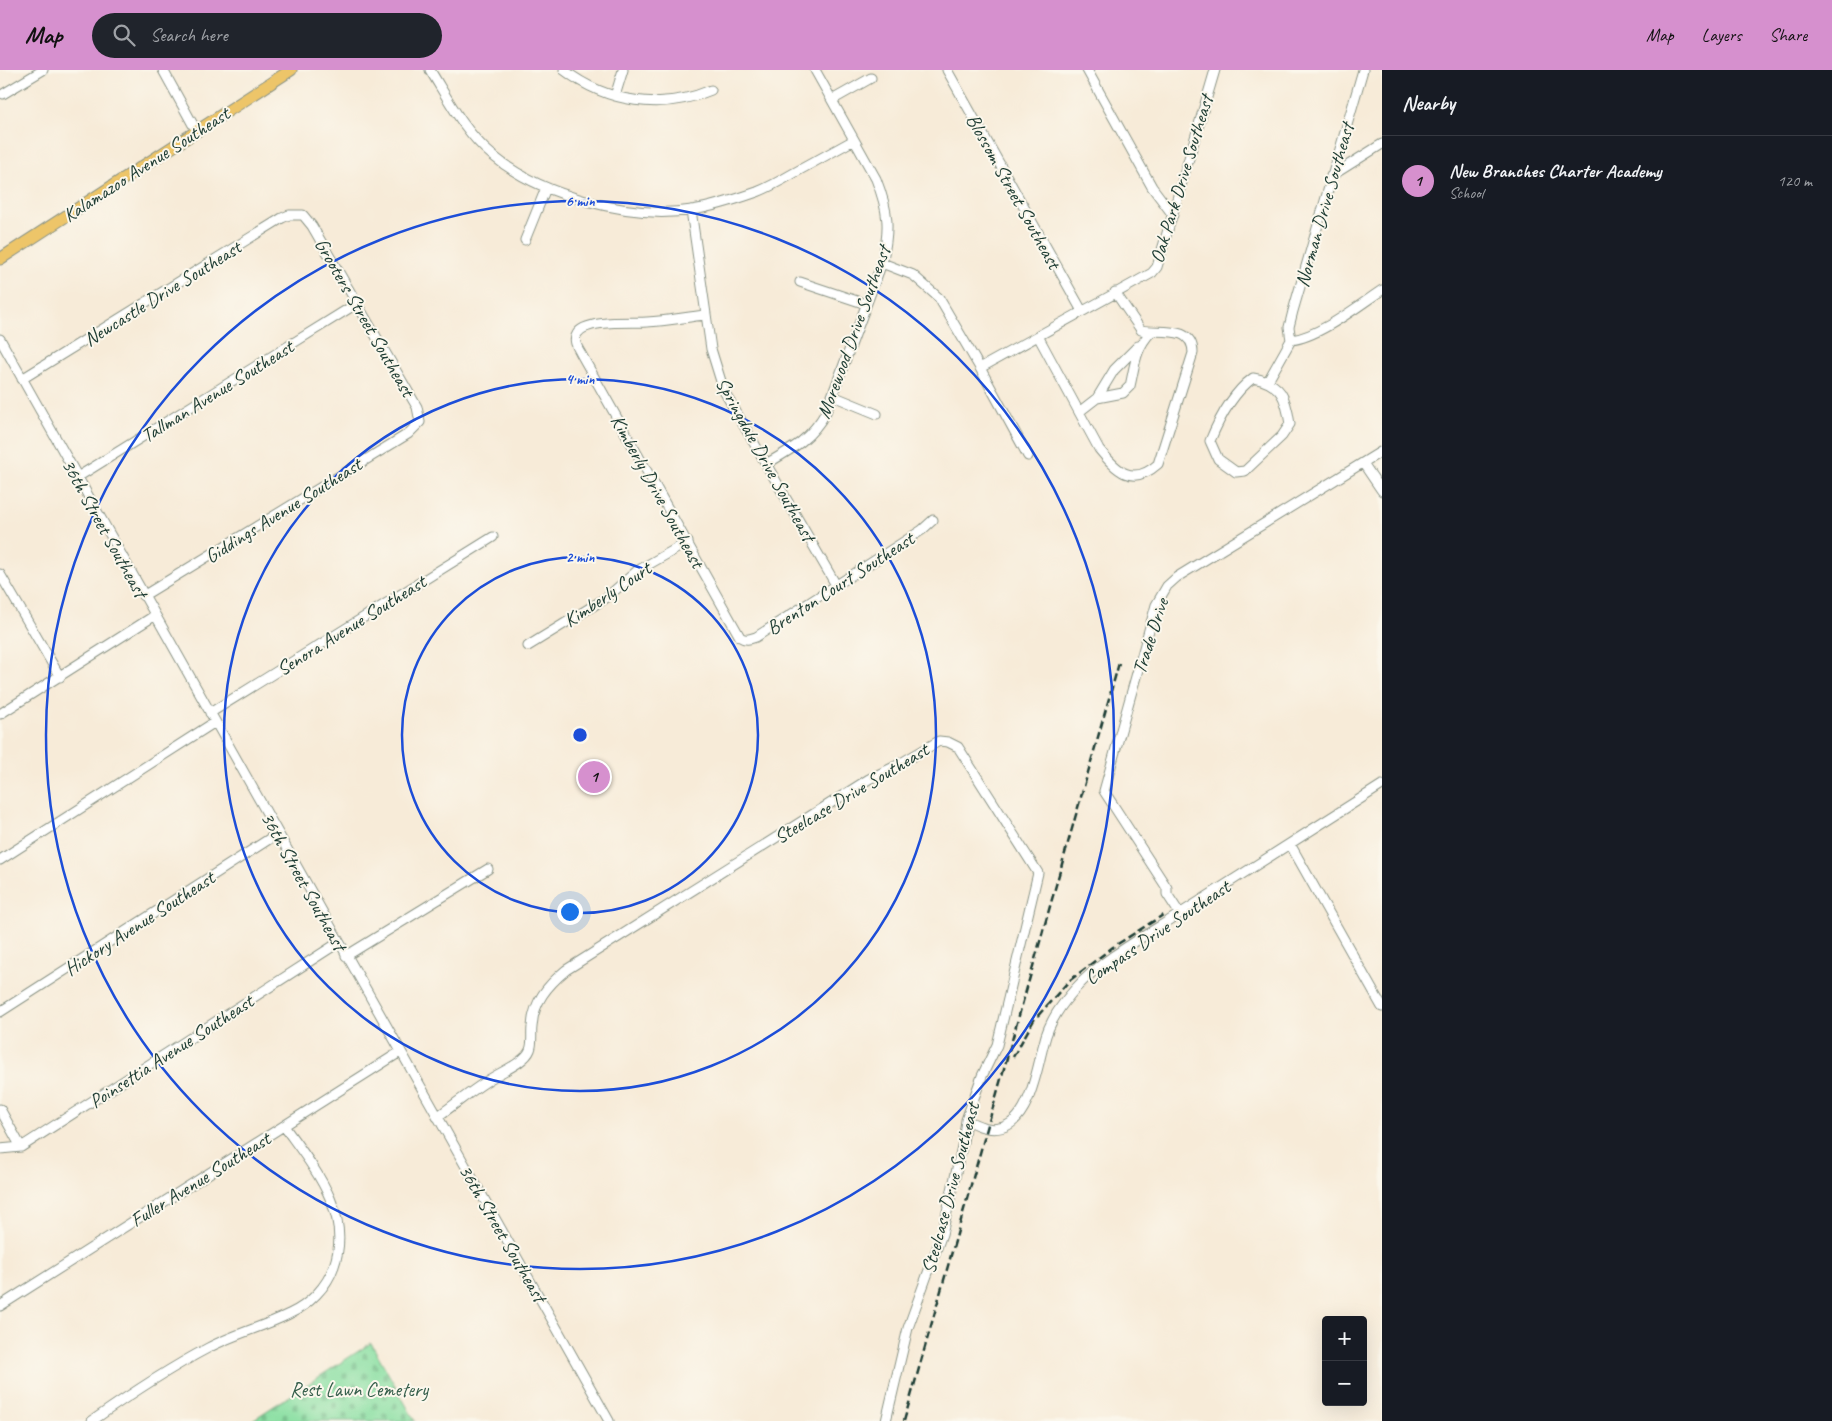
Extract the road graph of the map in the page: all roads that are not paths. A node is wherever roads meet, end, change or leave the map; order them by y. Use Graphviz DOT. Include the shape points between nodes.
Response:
graph roads {
  1 [pos="43,70"];
  2 [pos="163,70"];
  3 [pos="291,70"];
  4 [pos="430,70"];
  5 [pos="564,70"];
  6 [pos="623,70"];
  7 [pos="815,70"];
  8 [pos="947,70"];
  9 [pos="1087,70"];
  10 [pos="1215,70"];
  11 [pos="1363,70"];
  12 [pos="871,78"];
  13 [pos="711,90"];
  14 [pos="3,94"];
  15 [pos="615,96"];
  16 [pos="832,100"];
  17 [pos="197,132"];
  18 [pos="854,140"];
  19 [pos="1382,144"];
  20 [pos="1332,176"];
  21 [pos="546,188"];
  22 [pos="691,210"];
  23 [pos="303,215"];
  24 [pos="1173,215"];
  25 [pos="525,240"];
  26 [pos="0,259"];
  27 [pos="882,263"];
  28 [pos="800,282"];
  29 [pos="1382,290"];
  30 [pos="1115,292"];
  31 [pos="356,304"];
  32 [pos="866,304"];
  33 [pos="1082,311"];
  34 [pos="705,315"];
  35 [pos="1151,332"];
  36 [pos="1038,336"];
  37 [pos="0,339"];
  38 [pos="1291,340"];
  39 [pos="1142,342"];
  40 [pos="980,368"];
  41 [pos="22,380"];
  42 [pos="1268,381"];
  43 [pos="833,396"];
  44 [pos="1097,398"];
  45 [pos="1079,412"];
  46 [pos="877,414"];
  47 [pos="420,422"];
  48 [pos="1382,451"];
  49 [pos="1028,456"];
  50 [pos="1363,463"];
  51 [pos="766,464"];
  52 [pos="76,478"];
  53 [pos="1382,491"];
  54 [pos="933,520"];
  55 [pos="493,537"];
  56 [pos="688,542"];
  57 [pos="0,574"];
  58 [pos="836,585"];
  59 [pos="143,596"];
  60 [pos="154,616"];
  61 [pos="744,640"];
  62 [pos="528,646"];
  63 [pos="60,677"];
  64 [pos="210,713"];
  65 [pos="0,714"];
  66 [pos="215,722"];
  67 [pos="1382,785"];
  68 [pos="277,834"];
  69 [pos="1290,844"];
  70 [pos="0,860"];
  71 [pos="488,869"];
  72 [pos="1180,914"];
  73 [pos="338,943"];
  74 [pos="346,956"];
  75 [pos="1382,1007"];
  76 [pos="0,1012"];
  77 [pos="400,1052"];
  78 [pos="0,1109"];
  79 [pos="437,1117"];
  80 [pos="966,1120"];
  81 [pos="284,1126"];
  82 [pos="21,1147"];
  83 [pos="0,1149"];
  84 [pos="0,1306"];
  85 [pos="92,1421"];
  86 [pos="609,1421"];
  87 [pos="886,1421"];
  1 -- 14 [label="street"];
  2 -- 17 [label="street"];
  3 -- 17 [label="main road, Kalamazoo Avenue Southeast"];
  4 -- 21 [label="street" via="460,118 492,156"];
  5 -- 15 [label="street" via="593,88"];
  6 -- 15 [label="street"];
  7 -- 16 [label="street, Morewood Drive Southeast"];
  8 -- 33 [label="street, Blossom Street Southeast"];
  9 -- 24 [label="street" via="1152,187"];
  10 -- 24 [label="street, Oak Park Drive Southeast"];
  11 -- 20 [label="street, Norman Drive Southeast"];
  12 -- 16 [label="street"];
  13 -- 15 [label="street" via="683,100 662,102"];
  16 -- 18 [label="street, Morewood Drive Southeast"];
  17 -- 26 [label="main road, Kalamazoo Avenue Southeast"];
  18 -- 22 [label="street" via="758,192"];
  18 -- 27 [label="street, Morewood Drive Southeast" via="876,179 888,216 888,241"];
  19 -- 20 [label="street"];
  20 -- 38 [label="street, Norman Drive Southeast" via="1289,327"];
  21 -- 22 [label="street" via="616,208 647,212"];
  21 -- 25 [label="street"];
  22 -- 34 [label="street, Springdale Drive Southeast"];
  23 -- 31 [label="street, Grooters Street Southeast"];
  23 -- 41 [label="street, Newcastle Drive Southeast" via="282,218"];
  24 -- 30 [label="street, Oak Park Drive Southeast" via="1157,267 1152,273"];
  27 -- 32 [label="street, Morewood Drive Southeast"];
  27 -- 40 [label="street" via="913,275 939,298"];
  28 -- 32 [label="street"];
  29 -- 38 [label="street" via="1324,328"];
  30 -- 33 [label="street, Oak Park Drive Southeast"];
  30 -- 35 [label="street" via="1141,330"];
  31 -- 47 [label="street, Grooters Street Southeast" via="417,407"];
  31 -- 52 [label="street, Tallman Avenue Southeast"];
  32 -- 43 [label="street, Morewood Drive Southeast"];
  33 -- 36 [label="street, Oak Park Drive Southeast"];
  34 -- 51 [label="street, Springdale Drive Southeast" via="724,391"];
  34 -- 56 [label="street, Kimberly Drive Southeast" via="602,324 581,330 575,340"];
  35 -- 39 [label="street"];
  35 -- 45 [label="street" via="1171,330 1193,346 1158,464 1149,472 1136,476 1122,473 1099,449"];
  36 -- 40 [label="street, Oak Park Drive Southeast"];
  36 -- 45 [label="street"];
  37 -- 41 [label="street, 36th Street Southeast"];
  38 -- 42 [label="street"];
  39 -- 44 [label="street" via="1114,370"];
  39 -- 44 [label="street" via="1130,386 1123,393"];
  40 -- 49 [label="street"];
  41 -- 52 [label="street, 36th Street Southeast"];
  42 -- 42 [label="street" via="1253,378 1244,385 1210,441 1218,459 1236,472 1245,471 1282,436 1290,424 1282,393"];
  43 -- 46 [label="street"];
  43 -- 51 [label="street, Morewood Drive Southeast" via="818,427 799,445"];
  44 -- 45 [label="street"];
  47 -- 59 [label="street, Giddings Avenue Southeast" via="408,434"];
  48 -- 50 [label="street, Trade Drive"];
  50 -- 53 [label="street"];
  50 -- 72 [label="street, Trade Drive" via="1177,577 1167,586 1156,605 1104,791 1167,888 1167,894"];
  51 -- 58 [label="street, Springdale Drive Southeast"];
  52 -- 59 [label="street, 36th Street Southeast"];
  54 -- 58 [label="street, Brenton Court Southeast"];
  55 -- 64 [label="street, Senora Avenue Southeast"];
  56 -- 61 [label="street, Kimberly Drive Southeast"];
  56 -- 62 [label="street, Kimberly Court" via="637,571 606,598"];
  57 -- 63 [label="street"];
  58 -- 61 [label="street, Brenton Court Southeast" via="756,637"];
  59 -- 60 [label="street, 36th Street Southeast"];
  60 -- 63 [label="street"];
  60 -- 64 [label="street, 36th Street Southeast"];
  63 -- 65 [label="street"];
  64 -- 66 [label="street, 36th Street Southeast"];
  66 -- 68 [label="street, 36th Street Southeast"];
  66 -- 70 [label="street"];
  67 -- 69 [label="street, Compass Drive Southeast"];
  68 -- 73 [label="street, 36th Street Southeast"];
  68 -- 76 [label="street, Hickory Avenue Southeast"];
  69 -- 72 [label="street, Compass Drive Southeast"];
  69 -- 75 [label="street"];
  71 -- 74 [label="street"];
  72 -- 80 [label="street, Compass Drive Southeast" via="1086,977 1059,1007 1044,1041 1026,1106 1015,1119 1006,1126 988,1129"];
  73 -- 74 [label="street, 36th Street Southeast"];
  73 -- 82 [label="street, Poinsettia Avenue Southeast"];
  74 -- 77 [label="street, 36th Street Southeast"];
  77 -- 79 [label="street, 36th Street Southeast"];
  77 -- 81 [label="street, Fuller Avenue Southeast"];
  78 -- 82 [label="street"];
  79 -- 80 [label="street, Steelcase Drive Southeast" via="527,1054 539,1000 566,970 869,779 939,741 958,747 1038,873 997,1045"];
  79 -- 86 [label="street, 36th Street Southeast"];
  80 -- 87 [label="street, Steelcase Drive Southeast" via="942,1234 908,1328"];
  81 -- 84 [label="street, Fuller Avenue Southeast"];
  81 -- 85 [label="street" via="321,1180 338,1219 339,1254 330,1278 321,1291 291,1314 209,1348"];
  82 -- 83 [label="street, Poinsettia Avenue Southeast"];
}
